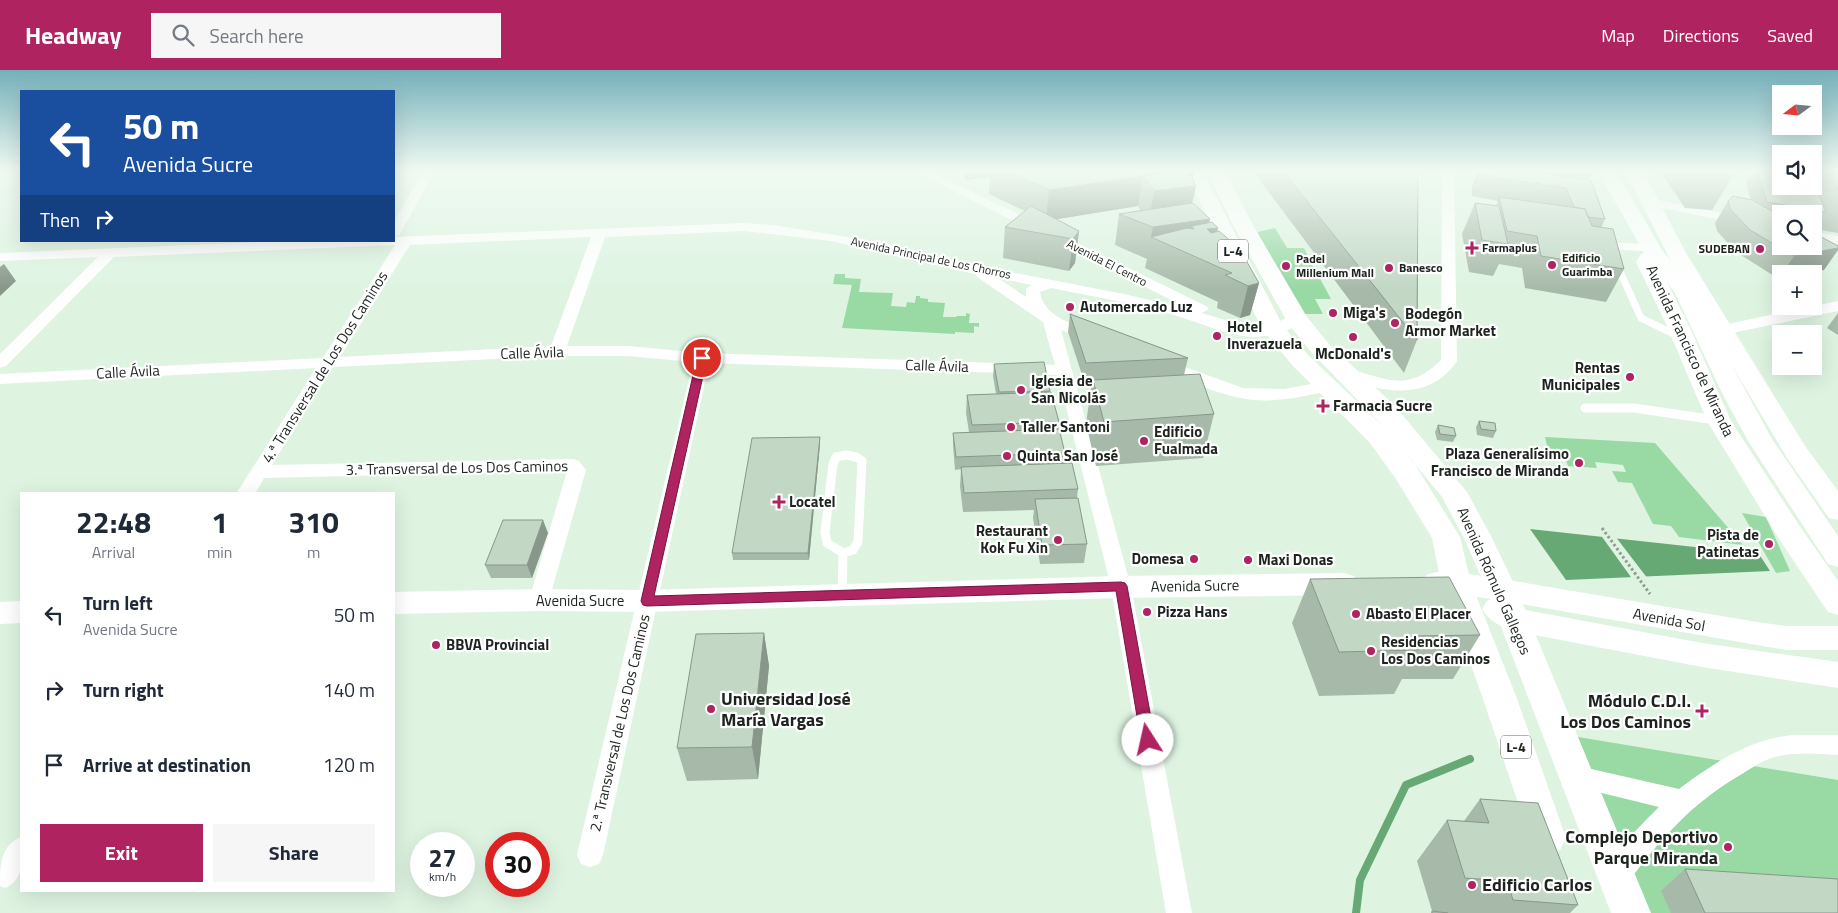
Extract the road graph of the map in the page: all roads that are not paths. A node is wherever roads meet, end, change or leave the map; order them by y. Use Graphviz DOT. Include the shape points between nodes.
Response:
graph roads {
  1 [pos="410,210"];
  2 [pos="1000,210"];
  3 [pos="1209,210"];
  4 [pos="1236,210"];
  5 [pos="1448,210"];
  6 [pos="1629,210"];
  7 [pos="1654,210"];
  8 [pos="1691,210"];
  9 [pos="1734,219"];
  10 [pos="599,234"];
  11 [pos="1822,237"];
  12 [pos="396,239"];
  13 [pos="1838,240"];
  14 [pos="363,242"];
  15 [pos="394,242"];
  16 [pos="1652,250"];
  17 [pos="111,252"];
  18 [pos="1676,253"];
  19 [pos="0,256"];
  20 [pos="973,268"];
  21 [pos="1050,284"];
  22 [pos="1163,291"];
  23 [pos="1685,292"];
  24 [pos="1147,303"];
  25 [pos="1838,306"];
  26 [pos="1189,309"];
  27 [pos="1050,320"];
  28 [pos="1273,328"];
  29 [pos="1723,330"];
  30 [pos="1683,338"];
  31 [pos="1104,341"];
  32 [pos="557,352"];
  33 [pos="702,358"];
  34 [pos="1149,359"];
  35 [pos="330,362"];
  36 [pos="0,363"];
  37 [pos="1065,370"];
  38 [pos="0,379"];
  39 [pos="1335,379"];
  40 [pos="1585,408"];
  41 [pos="1636,408"];
  42 [pos="1607,411"];
  43 [pos="1719,421"];
  44 [pos="259,472"];
  45 [pos="246,492"];
  46 [pos="1838,511"];
  47 [pos="1789,532"];
  48 [pos="844,553"];
  49 [pos="1838,556"];
  50 [pos="1456,583"];
  51 [pos="1367,584"];
  52 [pos="1406,584"];
  53 [pos="1121,586"];
  54 [pos="842,595"];
  55 [pos="539,600"];
  56 [pos="647,601"];
  57 [pos="395,603"];
  58 [pos="1507,604"];
  59 [pos="1838,604"];
  60 [pos="20,612"];
  61 [pos="0,613"];
  62 [pos="1838,638"];
  63 [pos="1838,674"];
  64 [pos="1838,745"];
  65 [pos="1578,777"];
  66 [pos="1681,801"];
  67 [pos="20,851"];
  68 [pos="590,855"];
  69 [pos="1556,866"];
  70 [pos="5,875"];
  71 [pos="1617,876"];
  72 [pos="1179,913"];
  73 [pos="1631,913"];
  1 -- 12 [label="street"];
  2 -- 22 [label="street, Avenida El Centro"];
  3 -- 28 [label="main road, Avenida Rómulo Gallegos / L-4"];
  4 -- 28 [label="main road, Avenida Rómulo Gallegos / L-4" via="1248,234"];
  5 -- 39 [label="street" via="1450,360 1429,380 1403,386"];
  6 -- 16 [label="main road, Avenida Francisco de Miranda"];
  7 -- 18 [label="main road, Avenida Francisco de Miranda"];
  8 -- 9 [label="lane"];
  10 -- 12 [label="street, Avenida Principal de Los Chorros"];
  10 -- 20 [label="street, Avenida Principal de Los Chorros" via="774,228 864,243"];
  10 -- 32 [label="street"];
  11 -- 13 [label="lane"];
  14 -- 17 [label="street, Avenida Principal de Los Chorros"];
  15 -- 35 [label="street, 4.ª Transversal de Los Dos Caminos"];
  16 -- 23 [label="main road"];
  16 -- 30 [label="main road, Avenida Francisco de Miranda" via="1646,262"];
  16 -- 30 [label="lane" via="1616,246 1612,252 1641,318"];
  17 -- 19 [label="street, Avenida Principal de Los Chorros"];
  17 -- 36 [label="street"];
  18 -- 23 [label="main road"];
  18 -- 29 [label="main road, Avenida Francisco de Miranda"];
  20 -- 21 [label="street, Avenida Principal de Los Chorros"];
  20 -- 27 [label="street"];
  21 -- 24 [label="street, Avenida Principal de Los Chorros"];
  21 -- 27 [label="street" via="1034,289 1033,294"];
  22 -- 24 [label="street, Avenida Principal de Los Chorros" via="1168,301"];
  22 -- 26 [label="street, Avenida El Centro"];
  23 -- 49 [label="main road" via="1760,441"];
  24 -- 26 [label="street, Avenida Principal de Los Chorros"];
  25 -- 29 [label="street"];
  26 -- 28 [label="street, Avenida El Centro"];
  27 -- 31 [label="street"];
  27 -- 37 [label="street"];
  28 -- 39 [label="main road, Avenida Rómulo Gallegos / L-4"];
  29 -- 46 [label="main road, Avenida Francisco de Miranda" via="1796,452"];
  30 -- 43 [label="main road, Avenida Francisco de Miranda"];
  32 -- 33 [label="street, Calle Ávila" via="628,351"];
  32 -- 35 [label="street, Calle Ávila"];
  33 -- 37 [label="street, Calle Ávila"];
  33 -- 56 [label="street, 2.ª Transversal de Los Dos Caminos"];
  34 -- 39 [label="street" via="1243,393 1278,395"];
  35 -- 38 [label="street, Calle Ávila"];
  35 -- 44 [label="street, 4.ª Transversal de Los Dos Caminos"];
  37 -- 53 [label="street"];
  39 -- 50 [label="main road, Avenida Rómulo Gallegos / L-4" via="1406,472 1446,537"];
  39 -- 58 [label="main road, Avenida Rómulo Gallegos / L-4" via="1368,394 1400,423 1453,492 1478,536"];
  40 -- 41 [label="lane" via="1604,405"];
  41 -- 42 [label="lane"];
  41 -- 43 [label="lane"];
  43 -- 47 [label="main road, Avenida Francisco de Miranda"];
  44 -- 45 [label="street, 4.ª Transversal de Los Dos Caminos"];
  44 -- 55 [label="street, 3.ª Transversal de Los Dos Caminos" via="573,465 577,470"];
  47 -- 49 [label="main road" via="1811,550"];
  47 -- 59 [label="main road, Avenida Francisco de Miranda"];
  48 -- 48 [label="lane" via="853,550 858,542 862,461 848,454 836,457 825,532 827,543"];
  48 -- 54 [label="lane"];
  50 -- 52 [label="main road"];
  50 -- 58 [label="main road"];
  50 -- 69 [label="main road, L-4" via="1499,696"];
  51 -- 53 [label="main road, Avenida Sucre"];
  53 -- 54 [label="main road, Avenida Sucre"];
  53 -- 72 [label="street"];
  54 -- 56 [label="main road, Avenida Sucre"];
  55 -- 56 [label="main road, Avenida Sucre"];
  55 -- 57 [label="main road, Avenida Sucre"];
  56 -- 68 [label="street, 2.ª Transversal de Los Dos Caminos"];
  58 -- 62 [label="main road, Avenida Sol" via="1786,638"];
  58 -- 63 [label="main road, Avenida Sol" via="1702,655"];
  58 -- 65 [label="main road, Avenida Rómulo Gallegos / L-4"];
  60 -- 61 [label="main road"];
  64 -- 66 [label="street" via="1811,744 1765,750 1725,770"];
  65 -- 66 [label="street"];
  65 -- 71 [label="main road, Avenida Rómulo Gallegos / L-4"];
  66 -- 71 [label="street" via="1644,839"];
  67 -- 70 [label="street"];
  71 -- 73 [label="main road, L-4"];
}
